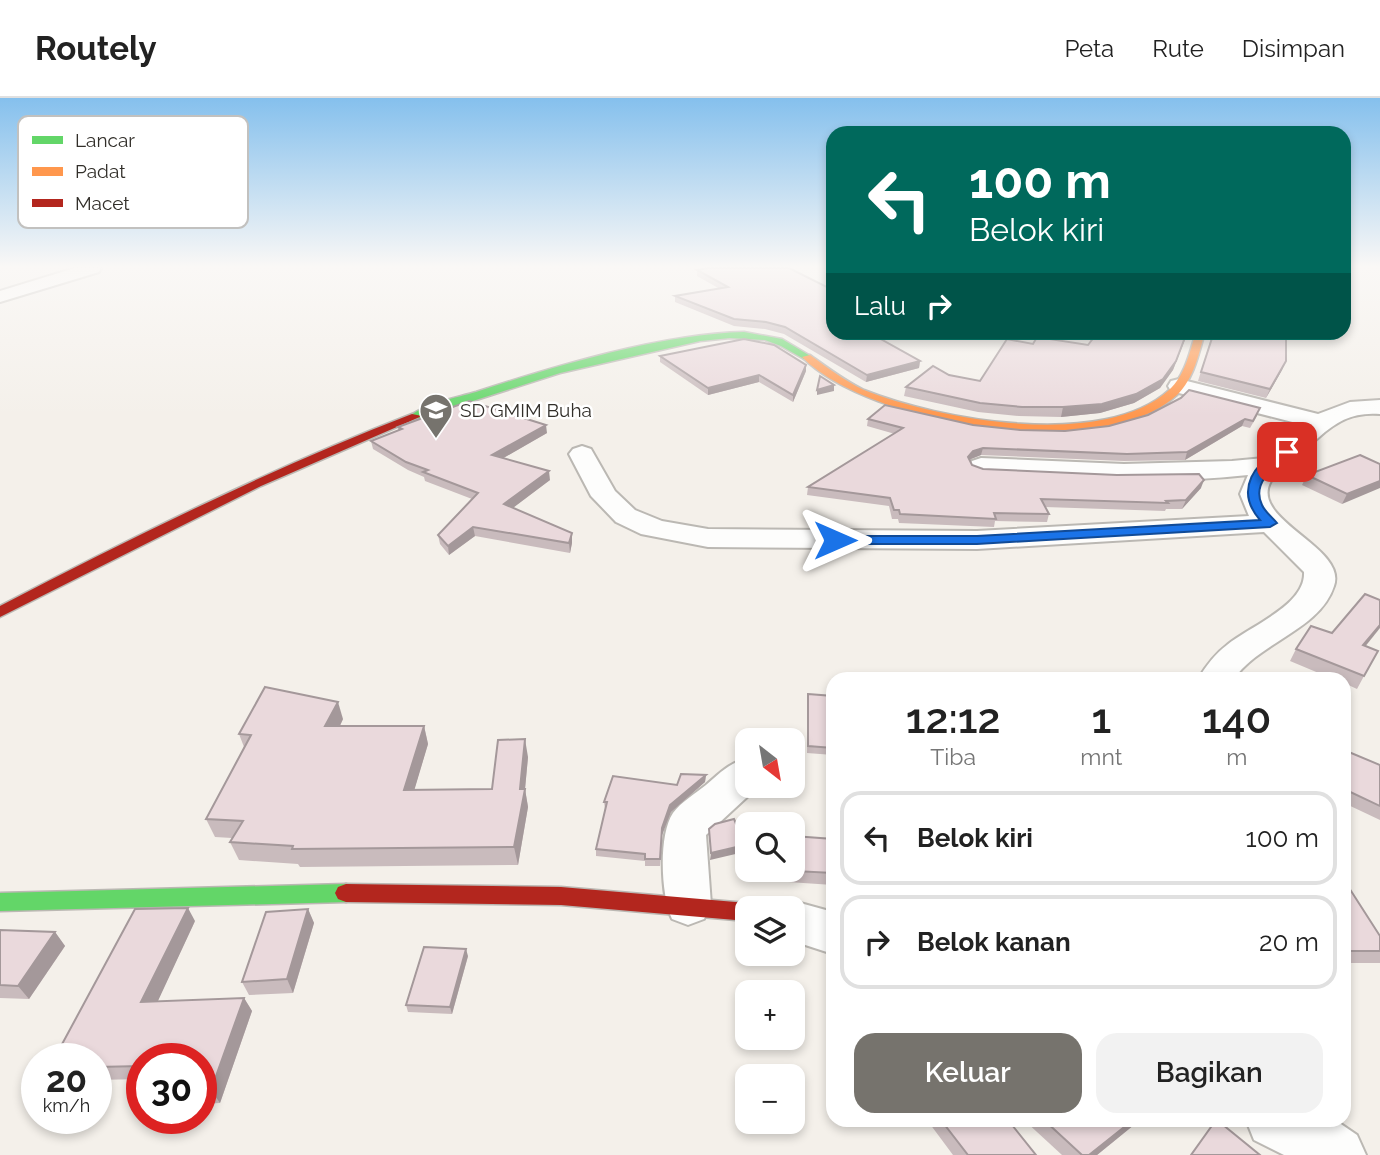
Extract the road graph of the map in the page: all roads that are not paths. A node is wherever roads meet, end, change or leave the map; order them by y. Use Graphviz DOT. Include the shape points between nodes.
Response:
graph roads {
  1 [pos="1198,340"];
  2 [pos="1179,386"];
  3 [pos="1380,407"];
  4 [pos="1322,422"];
  5 [pos="582,454"];
  6 [pos="1268,465"];
  7 [pos="981,466"];
  8 [pos="1270,523"];
  9 [pos="0,612"];
  10 [pos="1221,672"];
  11 [pos="735,783"];
  12 [pos="0,902"];
  13 [pos="688,905"];
  14 [pos="735,911"];
  15 [pos="805,925"];
  16 [pos="826,931"];
  17 [pos="1288,1127"];
  18 [pos="1337,1155"];
  1 -- 2 [label="main road"];
  2 -- 4 [label="street"];
  2 -- 9 [label="main road" via="1169,398 1117,420 998,425 891,405 857,391 802,350 768,337 744,335 675,344 571,366 411,418 151,533"];
  3 -- 4 [label="street" via="1354,406"];
  4 -- 6 [label="street"];
  5 -- 8 [label="street" via="607,500 622,513 653,527 708,538 977,540"];
  6 -- 7 [label="street" via="1104,473"];
  6 -- 8 [label="street" via="1255,481 1253,493 1256,507"];
  8 -- 10 [label="street" via="1308,555 1321,572 1319,587 1299,610 1234,656"];
  11 -- 13 [label="street" via="689,822 685,835"];
  12 -- 13 [label="main road" via="239,894 498,894"];
  13 -- 14 [label="main road"];
  15 -- 16 [label="street"];
  17 -- 18 [label="street"];
}
